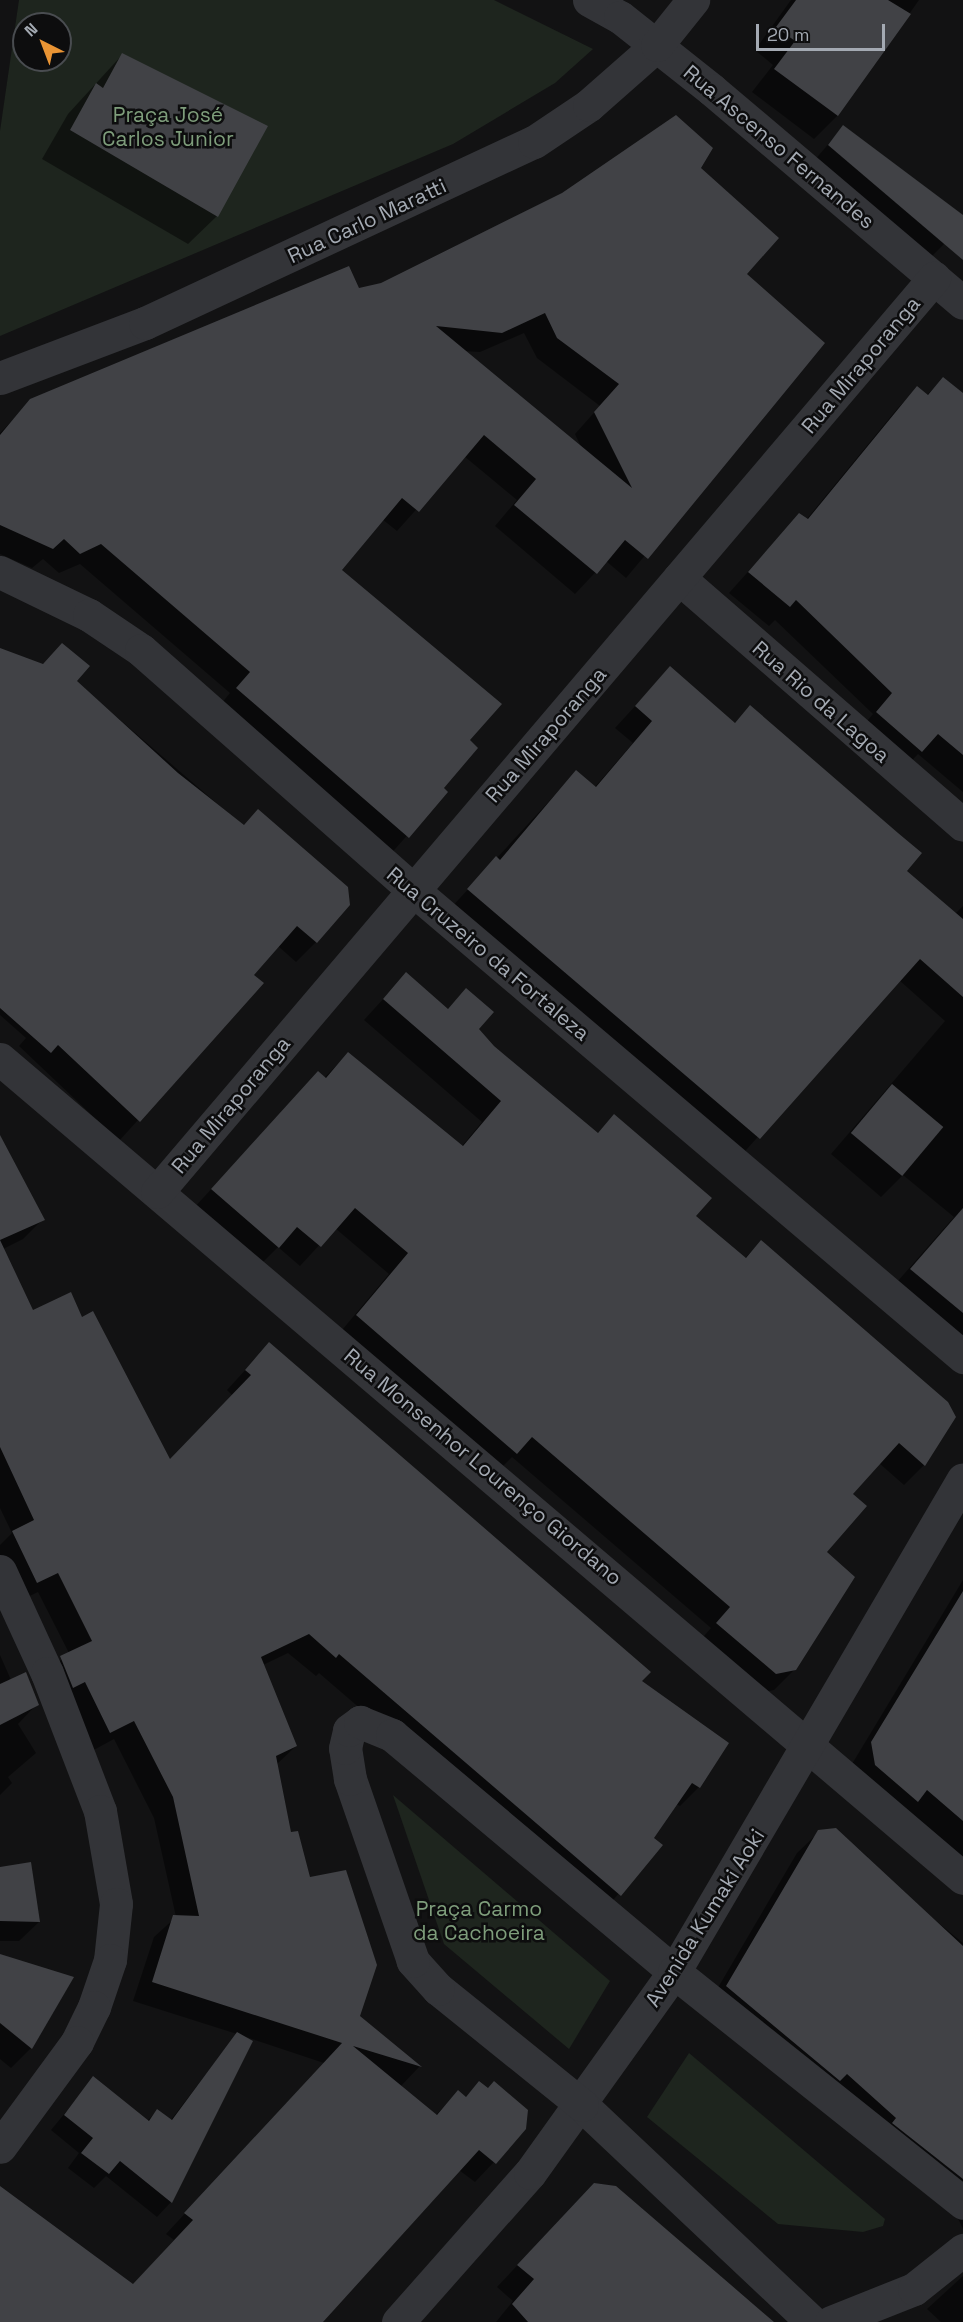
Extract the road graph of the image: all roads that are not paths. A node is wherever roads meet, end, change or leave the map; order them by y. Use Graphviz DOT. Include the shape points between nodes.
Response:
graph roads {
  1 [pos="590,0"];
  2 [pos="693,0"];
  3 [pos="657,45"];
  4 [pos="934,278"];
  5 [pos="963,303"];
  6 [pos="0,378"];
  7 [pos="0,572"];
  8 [pos="679,578"];
  9 [pos="963,825"];
  10 [pos="413,890"];
  11 [pos="0,1059"];
  12 [pos="157,1192"];
  13 [pos="963,1357"];
  14 [pos="963,1479"];
  15 [pos="0,1571"];
  16 [pos="811,1745"];
  17 [pos="963,1878"];
  18 [pos="674,1972"];
  19 [pos="582,2105"];
  20 [pos="0,2147"];
  21 [pos="963,2203"];
  22 [pos="963,2250"];
  23 [pos="398,2322"];
  24 [pos="812,2322"];
  25 [pos="831,2322"];
  1 -- 3 [label="street, Rua Ascenso Fernandes"];
  2 -- 3 [label="street, Rua Carlo Maratti"];
  3 -- 4 [label="street, Rua Ascenso Fernandes"];
  3 -- 6 [label="street, Rua Carlo Maratti" via="589,105 534,142 145,323"];
  4 -- 5 [label="street, Rua Ascenso Fernandes"];
  4 -- 8 [label="street, Rua Miraporanga"];
  7 -- 10 [label="street, Rua Cruzeiro da Fortaleza" via="89,615 141,650"];
  8 -- 9 [label="street, Rua Rio da Lagoa"];
  8 -- 10 [label="street, Rua Miraporanga"];
  10 -- 12 [label="street, Rua Miraporanga"];
  10 -- 13 [label="street, Rua Cruzeiro da Fortaleza"];
  11 -- 12 [label="street, Rua Monsenhor Lourenço Giordano"];
  12 -- 16 [label="street, Rua Monsenhor Lourenço Giordano"];
  14 -- 16 [label="street, Avenida Kumaki Aoki"];
  15 -- 20 [label="street" via="47,1673 100,1811 116,1904 110,1960 94,2007 77,2042"];
  16 -- 17 [label="street, Rua Monsenhor Lourenço Giordano"];
  16 -- 18 [label="street, Avenida Kumaki Aoki"];
  18 -- 19 [label="street, Avenida Kumaki Aoki"];
  18 -- 19 [label="street" via="392,1735 360,1722 349,1730 345,1748 350,1779 413,1961 438,1989"];
  18 -- 21 [label="street"];
  19 -- 23 [label="street, Avenida Kumaki Aoki" via="466,2249"];
  19 -- 24 [label="street"];
  22 -- 25 [label="street" via="914,2289"];
}
